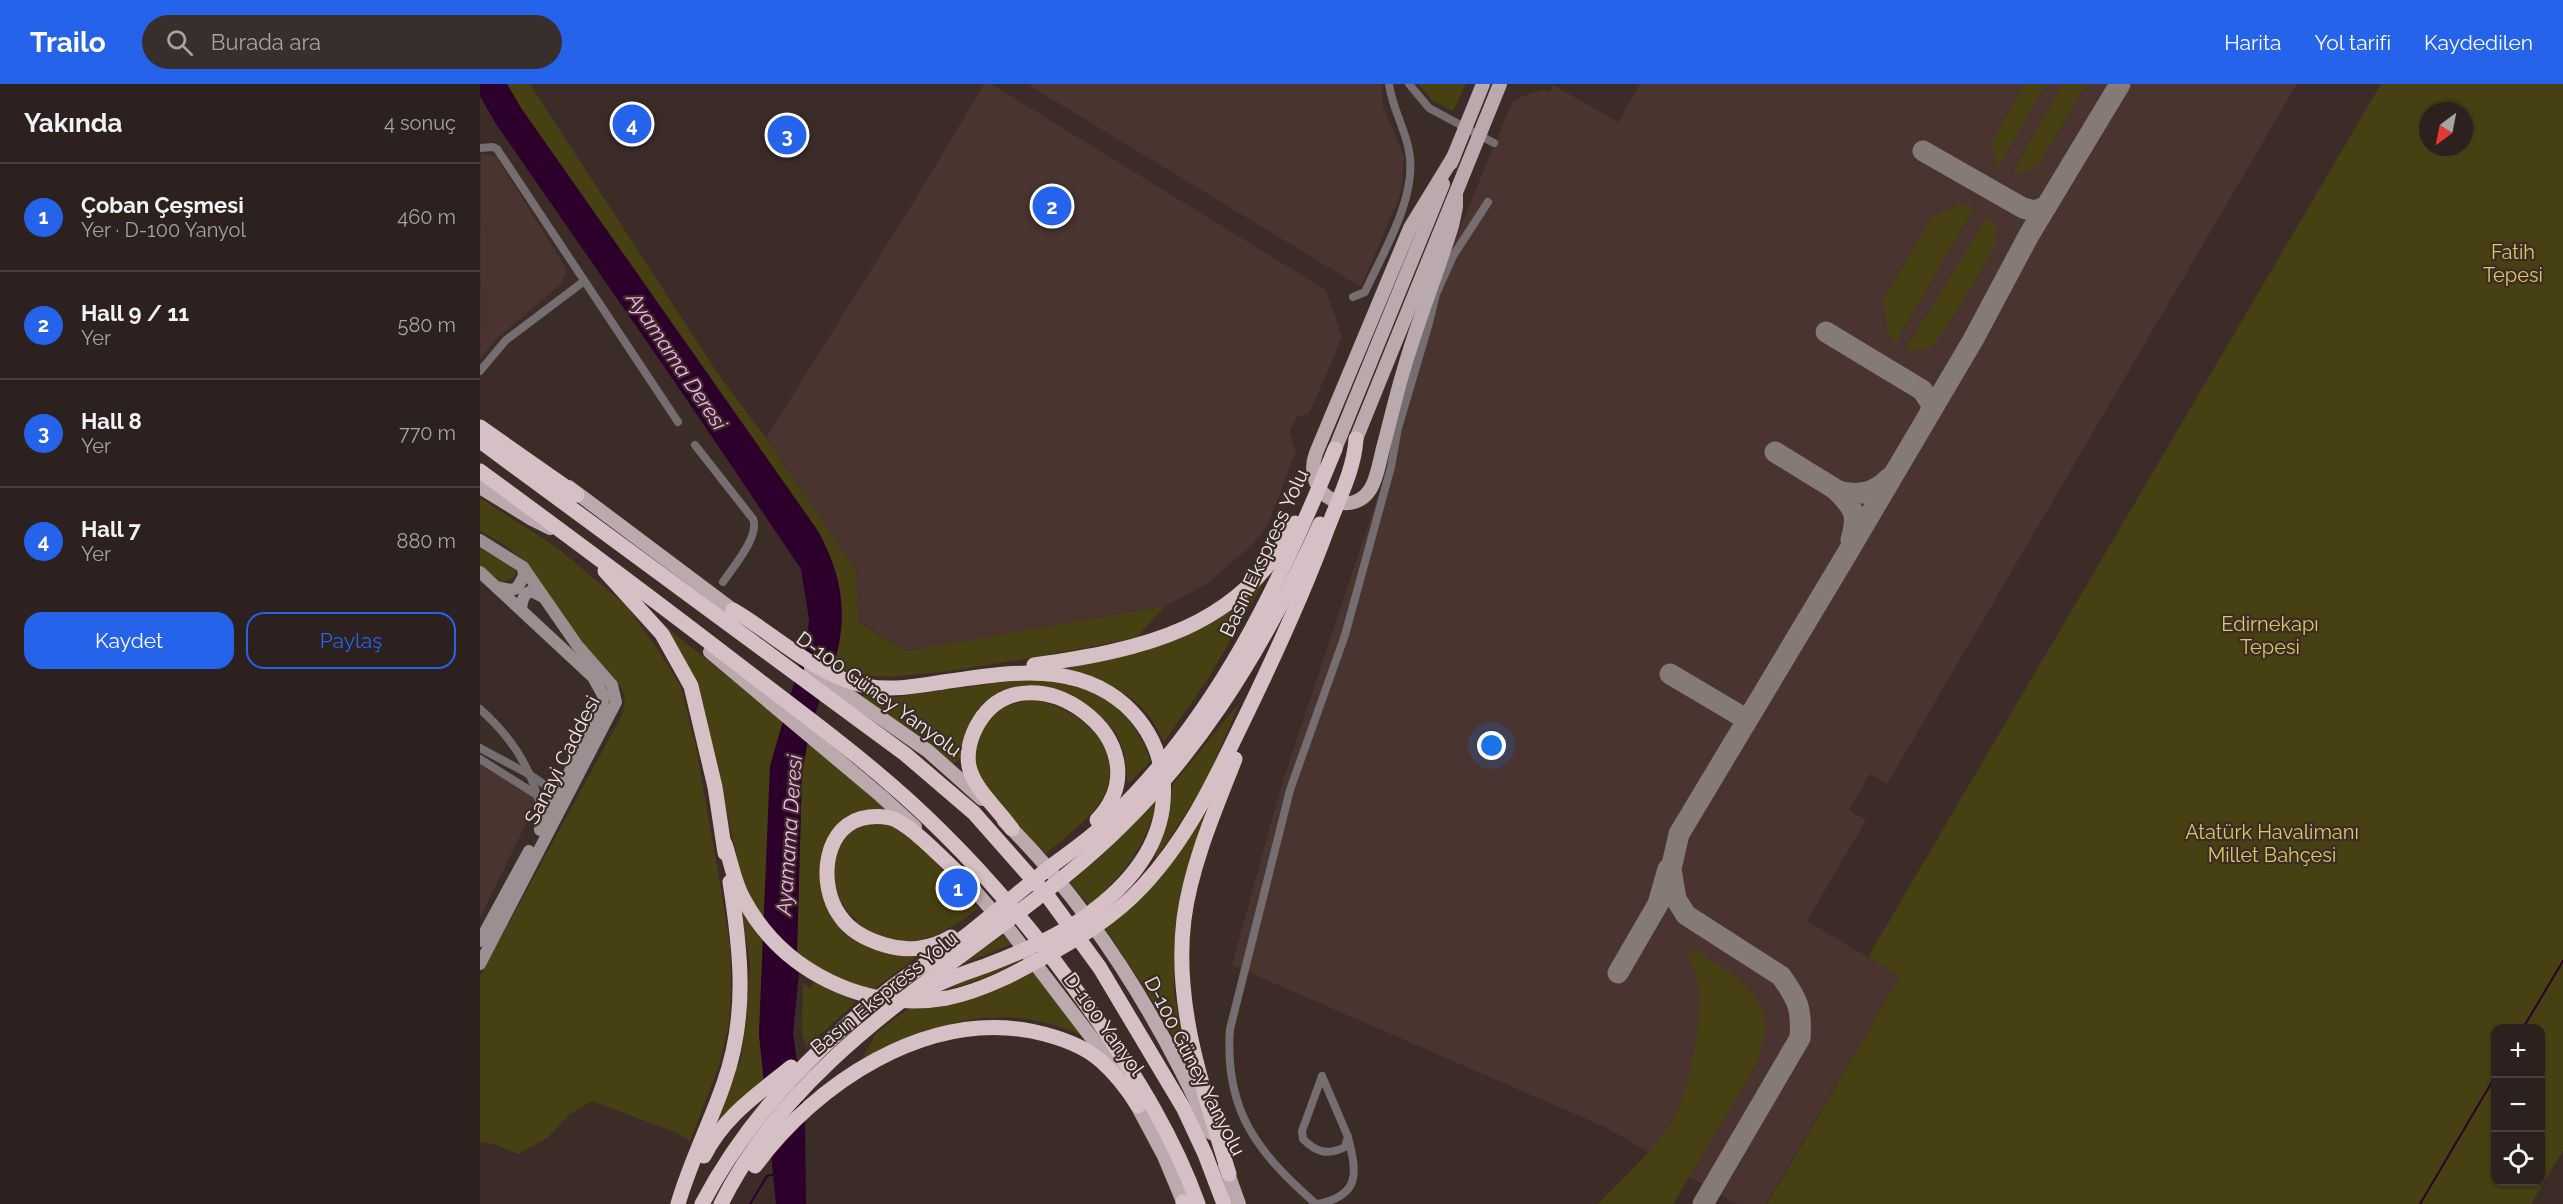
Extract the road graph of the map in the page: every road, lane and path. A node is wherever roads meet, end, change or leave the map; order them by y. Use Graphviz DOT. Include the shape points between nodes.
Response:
graph roads {
  1 [pos="1389,84"];
  2 [pos="1409,84"];
  3 [pos="1484,84"];
  4 [pos="1500,84"];
  5 [pos="1494,143"];
  6 [pos="480,148"];
  7 [pos="1454,156"];
  8 [pos="1456,193"];
  9 [pos="1488,202"];
  10 [pos="583,282"];
  11 [pos="1353,297"];
  12 [pos="480,371"];
  13 [pos="480,418"];
  14 [pos="678,422"];
  15 [pos="480,427"];
  16 [pos="1356,439"];
  17 [pos="480,441"];
  18 [pos="695,446"];
  19 [pos="1335,448"];
  20 [pos="480,471"];
  21 [pos="480,487"];
  22 [pos="577,495"];
  23 [pos="562,531"];
  24 [pos="480,540"];
  25 [pos="591,553"];
  26 [pos="523,567"];
  27 [pos="480,572"];
  28 [pos="723,582"];
  29 [pos="496,587"];
  30 [pos="544,598"];
  31 [pos="661,606"];
  32 [pos="521,609"];
  33 [pos="733,610"];
  34 [pos="963,679"];
  35 [pos="1255,697"];
  36 [pos="480,709"];
  37 [pos="480,748"];
  38 [pos="480,759"];
  39 [pos="532,776"];
  40 [pos="558,794"];
  41 [pos="537,795"];
  42 [pos="546,819"];
  43 [pos="1012,829"];
  44 [pos="725,844"];
  45 [pos="1060,859"];
  46 [pos="968,882"];
  47 [pos="988,917"];
  48 [pos="480,941"];
  49 [pos="480,964"];
  50 [pos="878,1021"];
  51 [pos="803,1062"];
  52 [pos="1138,1107"];
  53 [pos="1348,1137"];
  54 [pos="1228,1173"];
  55 [pos="1187,1203"];
  56 [pos="679,1204"];
  57 [pos="702,1204"];
  58 [pos="721,1204"];
  59 [pos="731,1204"];
  60 [pos="1224,1204"];
  61 [pos="1239,1204"];
  62 [pos="1317,1204"];
  1 -- 11 [label="street" via="1411,171 1403,206 1365,292"];
  2 -- 5 [label="street" via="1429,108"];
  3 -- 7 [label="main road, Basın Ekspress Yolu"];
  4 -- 8 [label="main road, Basın Ekspress Yolu"];
  6 -- 10 [label="street" via="497,149"];
  7 -- 8 [label="main road" via="1410,228 1316,453 1312,470 1319,491 1334,501 1356,501 1373,485 1404,369 1452,226"];
  7 -- 19 [label="main road, Basın Ekspress Yolu"];
  8 -- 16 [label="main road, Basın Ekspress Yolu"];
  9 -- 62 [label="street" via="1453,256 1436,294 1345,635 1290,790 1230,1029 1232,1084 1245,1119 1269,1160"];
  10 -- 12 [label="street" via="506,340"];
  10 -- 14 [label="street"];
  13 -- 22 [label="main road, D-100 Güney Yanyolu"];
  15 -- 22 [label="highway"];
  16 -- 35 [label="highway" via="1352,464 1322,545"];
  16 -- 50 [label="highway, Basın Ekspress Yolu" via="1272,625 1193,746 1130,818 1081,863"];
  17 -- 60 [label="highway" via="906,754 1002,842 1100,968 1184,1109"];
  18 -- 28 [label="street" via="755,525 754,536"];
  19 -- 34 [label="highway" via="1293,528 1267,566 1208,617 1174,634 1125,650"];
  19 -- 45 [label="highway, Basın Ekspress Yolu" via="1270,597 1212,697 1125,805"];
  20 -- 23 [label="highway"];
  21 -- 23 [label="main road" via="532,519"];
  22 -- 33 [label="main road, D-100 Güney Yanyolu"];
  23 -- 25 [label="highway"];
  24 -- 26 [label="main road, Sanayi Caddesi"];
  25 -- 31 [label="highway"];
  25 -- 44 [label="highway" via="662,634 691,686"];
  26 -- 29 [label="main road" via="524,576 517,588"];
  26 -- 30 [label="main road, Sanayi Caddesi"];
  27 -- 29 [label="main road, Sanayi Caddesi"];
  29 -- 32 [label="main road, Sanayi Caddesi"];
  30 -- 32 [label="main road" via="527,592"];
  30 -- 49 [label="main road, Sanayi Caddesi" via="612,685 616,702"];
  31 -- 46 [label="main road, D-100 Yanyol" via="880,795"];
  31 -- 55 [label="highway" via="876,771 981,872 1071,982 1149,1097 1173,1143"];
  32 -- 40 [label="main road, Sanayi Caddesi" via="593,677 604,697"];
  33 -- 34 [label="highway" via="848,681 887,688"];
  33 -- 43 [label="main road, D-100 Güney Yanyolu" via="788,654 928,751"];
  34 -- 50 [label="highway" via="1040,672 1080,678 1119,700 1151,737 1161,764 1163,812 1142,862 1092,912 1039,942 932,987"];
  35 -- 44 [label="highway" via="1181,838 1117,912 1028,966 946,998 888,999 861,994 830,983 790,956 748,908"];
  35 -- 54 [label="highway" via="1192,879 1184,920 1185,1012"];
  36 -- 39 [label="street" via="518,750"];
  37 -- 39 [label="street"];
  38 -- 41 [label="street"];
  39 -- 40 [label="street"];
  39 -- 41 [label="street"];
  40 -- 42 [label="main road, Sanayi Caddesi"];
  41 -- 42 [label="street"];
  42 -- 48 [label="main road, Sanayi Caddesi"];
  43 -- 45 [label="highway" via="970,771 971,739 982,716 1003,699 1033,694 1059,698 1085,712 1101,727 1114,750 1118,775 1107,808"];
  43 -- 54 [label="main road, D-100 Güney Yanyolu" via="1117,958 1205,1120"];
  44 -- 56 [label="highway" via="741,959 739,1017 725,1081"];
  45 -- 47 [label="highway, Basın Ekspress Yolu"];
  46 -- 47 [label="highway" via="905,825 888,817 865,817 844,828 832,845 827,863 829,888 840,916 878,943 907,949 929,947"];
  46 -- 52 [label="main road, D-100 Yanyol" via="1104,1051"];
  47 -- 51 [label="highway, Basın Ekspress Yolu" via="885,993"];
  50 -- 58 [label="highway, Basın Ekspress Yolu" via="810,1082 763,1137"];
  51 -- 56 [label="highway" via="750,1098 730,1118 712,1141"];
  51 -- 57 [label="highway, Basın Ekspress Yolu" via="759,1115"];
  52 -- 55 [label="main road, D-100 Yanyol"];
  52 -- 59 [label="highway" via="1114,1074 1089,1052 1041,1033 984,1026 948,1032 881,1058 833,1087 803,1111 763,1155"];
  53 -- 53 [label="street" via="1345,1147 1334,1153 1322,1153 1302,1139 1322,1076"];
  53 -- 62 [label="street" via="1355,1167 1352,1180 1338,1198"];
  54 -- 61 [label="main road, D-100 Güney Yanyolu"];
}
